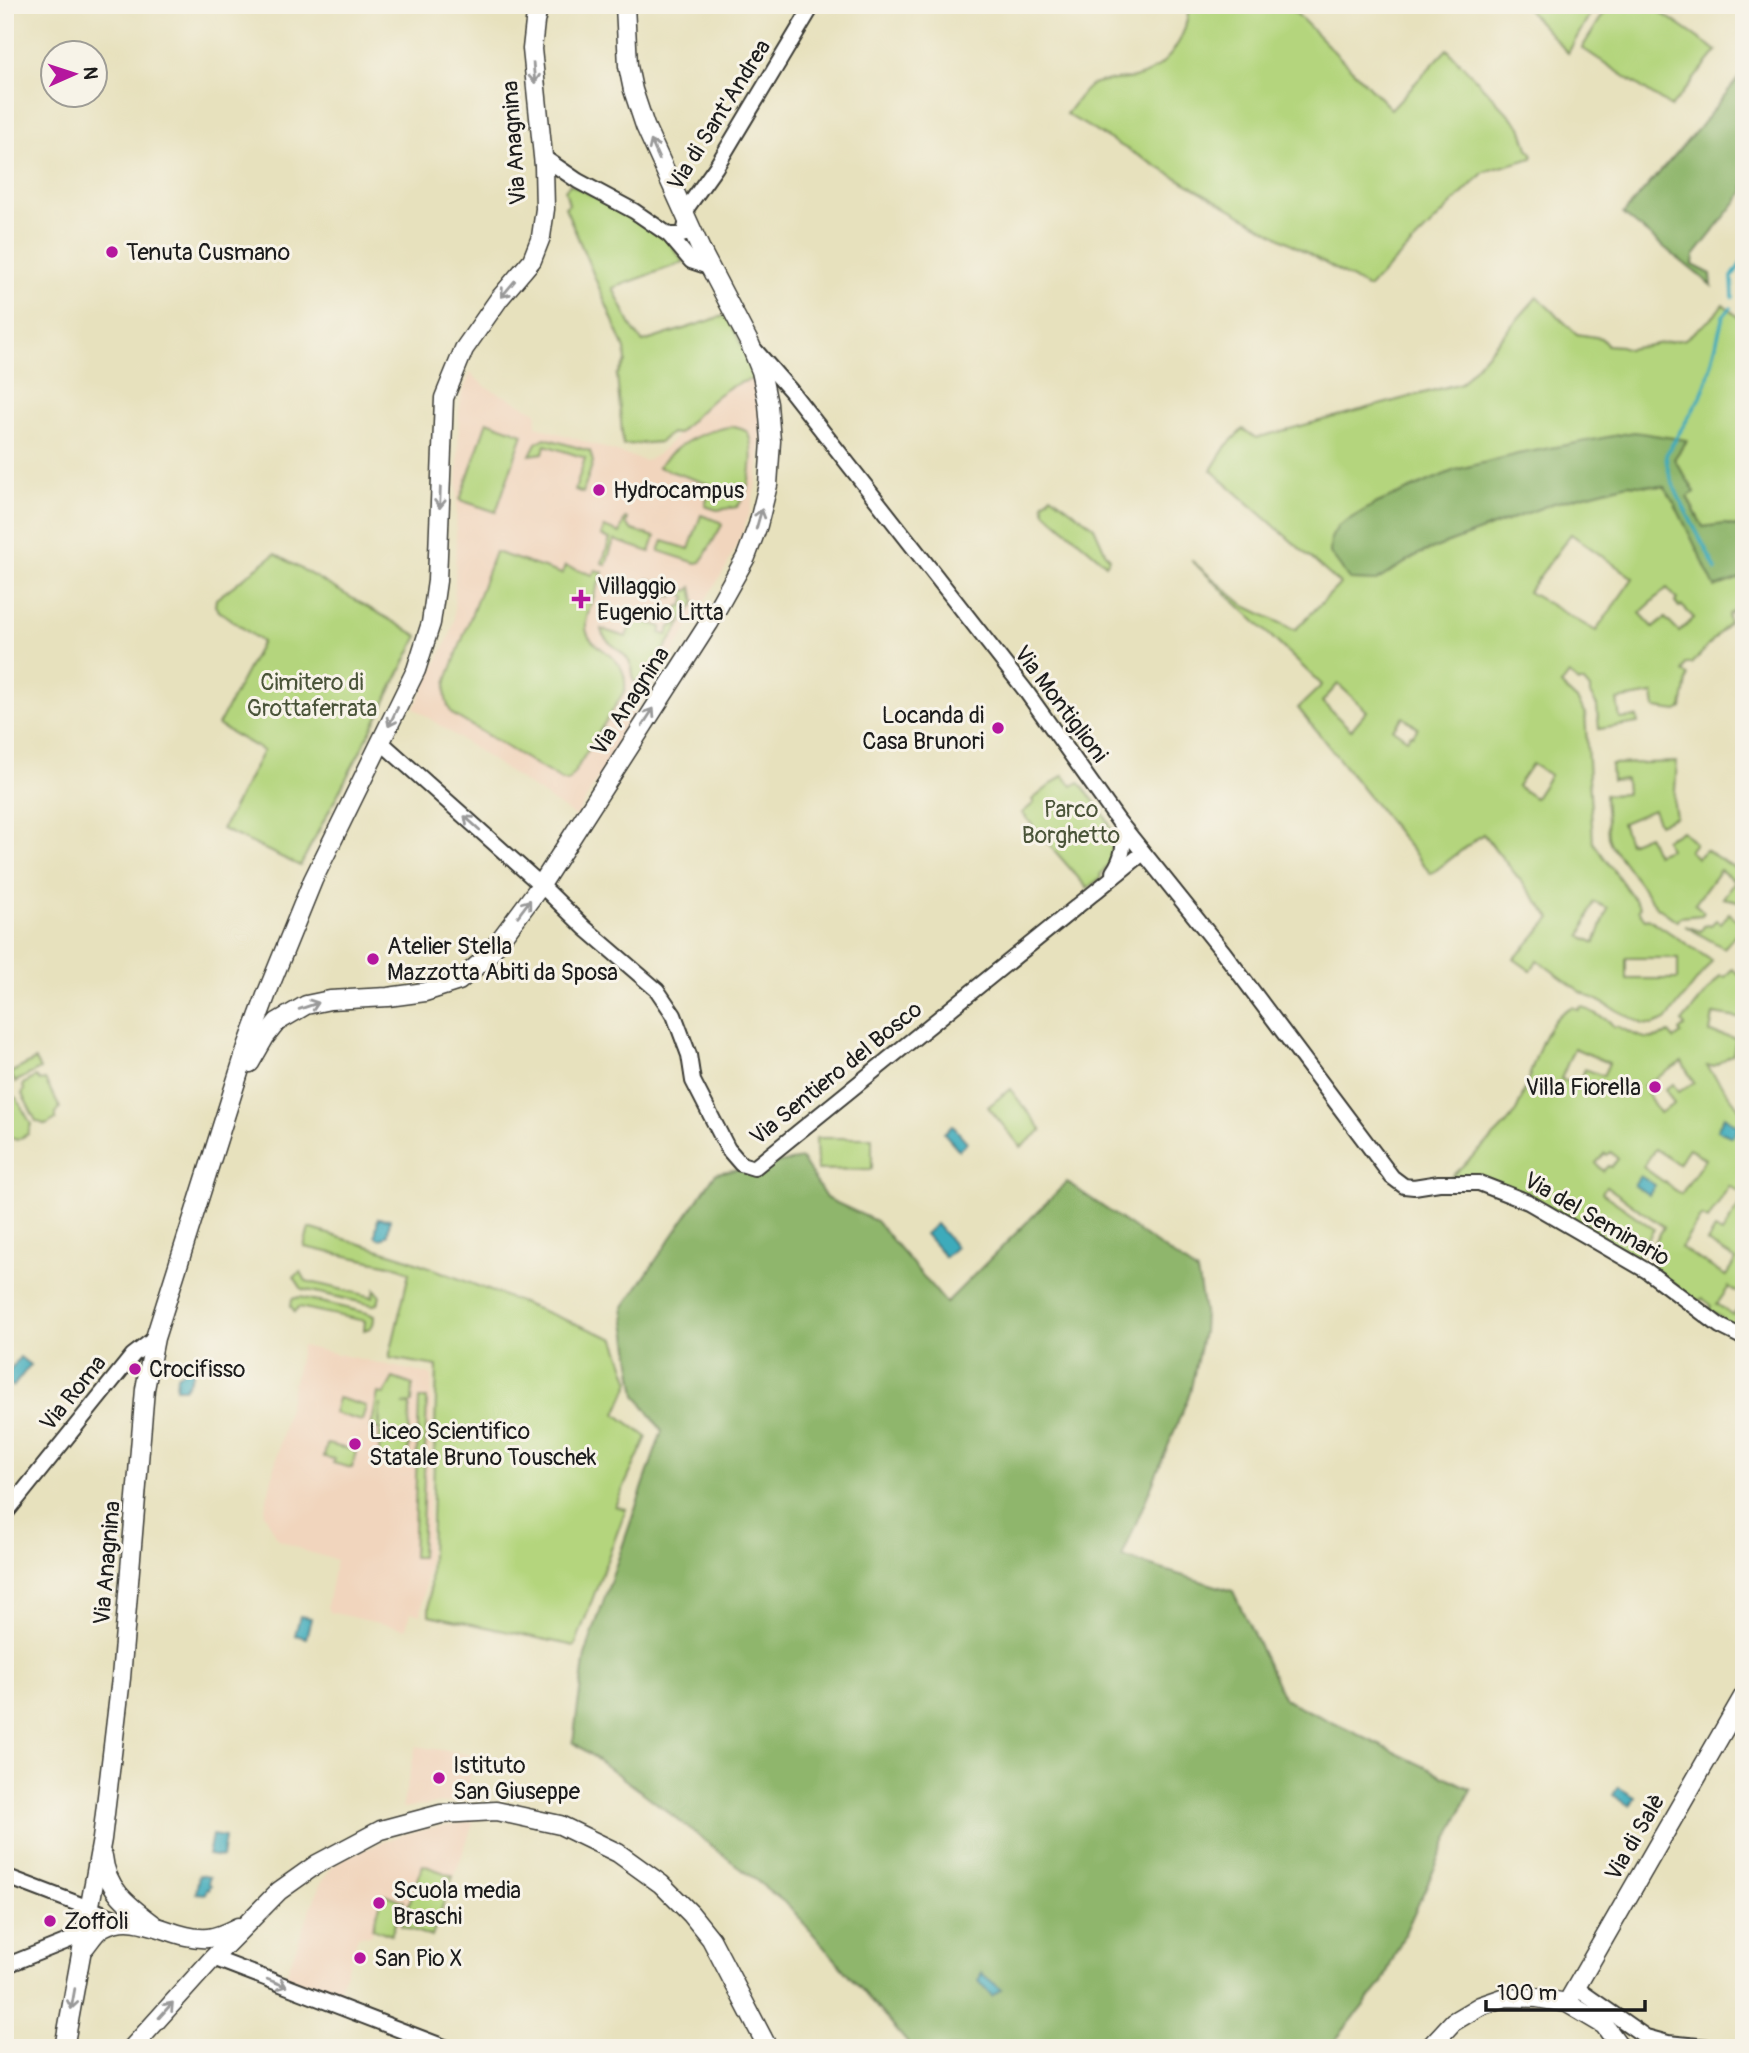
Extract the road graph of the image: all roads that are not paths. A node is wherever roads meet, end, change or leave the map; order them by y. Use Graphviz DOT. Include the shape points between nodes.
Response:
graph roads {
  1 [pos="625,5"];
  2 [pos="813,5"];
  3 [pos="534,8"];
  4 [pos="543,157"];
  5 [pos="684,212"];
  6 [pos="669,235"];
  7 [pos="706,260"];
  8 [pos="750,344"];
  9 [pos="791,391"];
  10 [pos="768,404"];
  11 [pos="381,742"];
  12 [pos="1119,822"];
  13 [pos="1143,853"];
  14 [pos="1103,884"];
  15 [pos="541,885"];
  16 [pos="267,993"];
  17 [pos="277,1022"];
  18 [pos="234,1090"];
  19 [pos="1414,1187"];
  20 [pos="155,1338"];
  21 [pos="1744,1338"];
  22 [pos="5,1514"];
  23 [pos="1744,1695"];
  24 [pos="102,1839"];
  25 [pos="5,1876"];
  26 [pos="90,1909"];
  27 [pos="123,1921"];
  28 [pos="248,1922"];
  29 [pos="153,1925"];
  30 [pos="189,1937"];
  31 [pos="84,1942"];
  32 [pos="213,1958"];
  33 [pos="5,1966"];
  34 [pos="200,1973"];
  35 [pos="1571,1996"];
  36 [pos="64,2048"];
  37 [pos="132,2048"];
  38 [pos="447,2048"];
  39 [pos="768,2048"];
  40 [pos="1426,2048"];
  41 [pos="1621,2048"];
  42 [pos="1719,2048"];
  5 -- 1 [label="main road, Via Anagnina, one-way" via="633,90"];
  2 -- 5 [label="street, Via di Sant'Andrea"];
  3 -- 4 [label="main road, Via Anagnina, one-way" via="533,58"];
  4 -- 6 [label="street"];
  4 -- 11 [label="main road, Via Anagnina, one-way" via="545,201 541,237 532,260 464,349 444,398 437,581 431,623 416,670"];
  5 -- 6 [label="street, Via di Sant'Andrea" via="682,235"];
  5 -- 7 [label="main road, Via Anagnina"];
  6 -- 7 [label="street" via="691,261"];
  7 -- 8 [label="main road, Via Anagnina"];
  8 -- 9 [label="street, Via Montiglioni"];
  8 -- 10 [label="main road, Via Anagnina"];
  9 -- 10 [label="street" via="777,389"];
  9 -- 12 [label="street, Via Montiglioni" via="1025,690"];
  15 -- 10 [label="main road, Via Anagnina, one-way" via="709,623 746,557 768,485"];
  15 -- 11 [label="street, Via Sentiero del Bosco, one-way"];
  11 -- 16 [label="main road, Via Anagnina" via="313,880"];
  12 -- 13 [label="street, Via Montiglioni"];
  12 -- 14 [label="street, Via Sentiero del Bosco" via="1125,839 1120,862"];
  13 -- 14 [label="street, Via Sentiero del Bosco"];
  13 -- 19 [label="street, Via Montiglioni" via="1220,948 1376,1158 1392,1177"];
  14 -- 15 [label="street, Via Sentiero del Bosco" via="754,1168 741,1164 728,1149 693,1081 674,1015 657,990"];
  17 -- 15 [label="main road, Via Anagnina, one-way" via="318,1002 425,992 459,981 488,957"];
  16 -- 17 [label="main road" via="268,1013"];
  16 -- 18 [label="main road, Via Anagnina"];
  17 -- 18 [label="main road, Via Anagnina"];
  18 -- 20 [label="main road, Via Anagnina"];
  19 -- 21 [label="street, Via del Seminario" via="1479,1182 1528,1202 1644,1270 1720,1326"];
  20 -- 22 [label="street, Via Roma" via="133,1356"];
  20 -- 24 [label="main road, Via Anagnina" via="145,1389 121,1678"];
  23 -- 35 [label="main road, Via di Salè"];
  24 -- 26 [label="main road, Via Anagnina"];
  24 -- 29 [label="main road" via="109,1880 122,1900"];
  25 -- 26 [label="street"];
  26 -- 27 [label="street"];
  26 -- 31 [label="main road, Via Anagnina"];
  27 -- 29 [label="main road"];
  27 -- 31 [label="main road" via="101,1928"];
  28 -- 30 [label="main road" via="224,1934"];
  28 -- 32 [label="main road"];
  28 -- 39 [label="main road" via="279,1891 317,1864 380,1830 470,1811 496,1811 560,1825 642,1869 691,1914 711,1939"];
  29 -- 30 [label="main road"];
  30 -- 34 [label="main road" via="199,1948"];
  31 -- 33 [label="street"];
  31 -- 36 [label="main road, Via Anagnina, one-way"];
  32 -- 34 [label="main road"];
  32 -- 38 [label="street, one-way"];
  37 -- 34 [label="main road, one-way"];
  35 -- 40 [label="main road" via="1533,1987 1499,1989 1477,1997 1446,2018 1428,2038"];
  35 -- 41 [label="main road" via="1592,2012"];
  35 -- 42 [label="street" via="1646,2038"];
}
